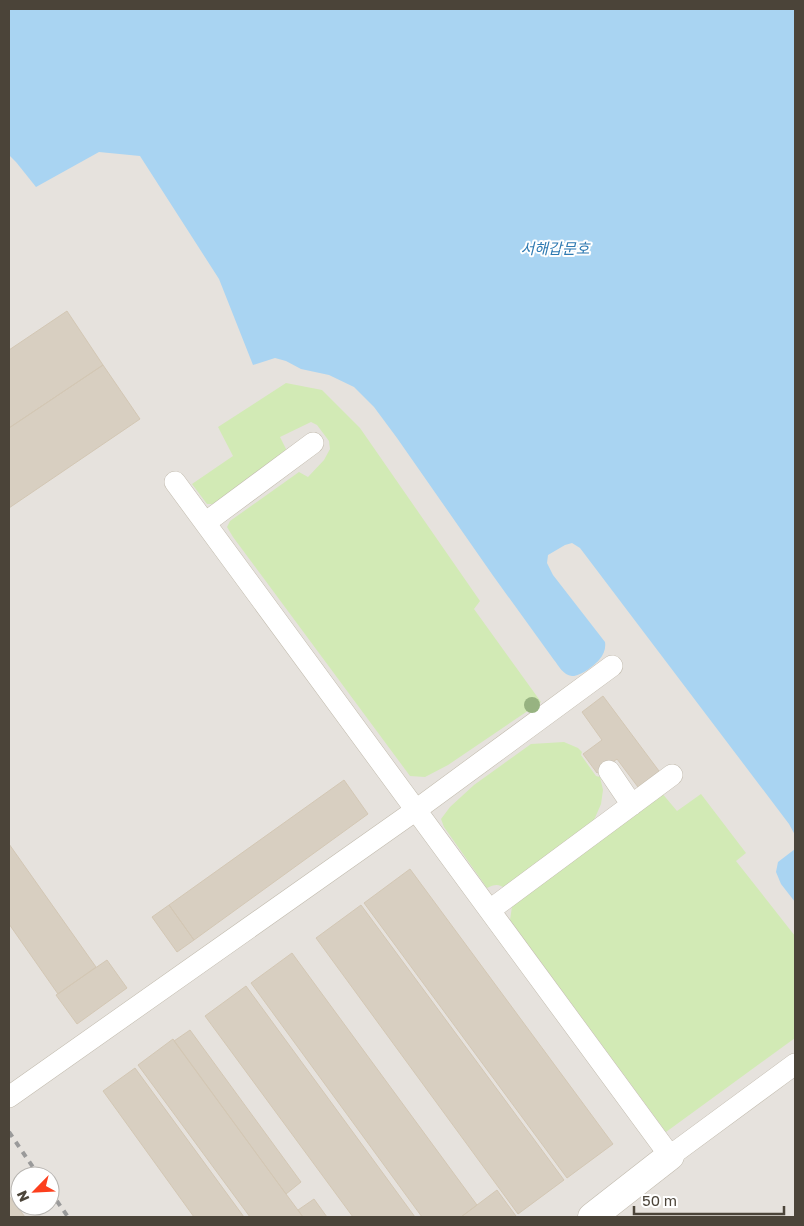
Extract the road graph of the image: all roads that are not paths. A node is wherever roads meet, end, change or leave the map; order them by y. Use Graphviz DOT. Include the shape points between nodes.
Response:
graph roads {
  1 [pos="313,443"];
  2 [pos="175,482"];
  3 [pos="205,523"];
  4 [pos="612,666"];
  5 [pos="609,771"];
  6 [pos="672,775"];
  7 [pos="632,804"];
  8 [pos="416,810"];
  9 [pos="490,910"];
  10 [pos="795,1064"];
  11 [pos="9,1097"];
  12 [pos="670,1156"];
  13 [pos="592,1217"];
  1 -- 3 [label="street"];
  2 -- 3 [label="street"];
  3 -- 8 [label="street"];
  4 -- 8 [label="street"];
  5 -- 7 [label="street"];
  6 -- 7 [label="street"];
  7 -- 9 [label="street"];
  8 -- 9 [label="street"];
  8 -- 11 [label="street"];
  9 -- 12 [label="street"];
  10 -- 12 [label="street"];
  12 -- 13 [label="street"];
}
